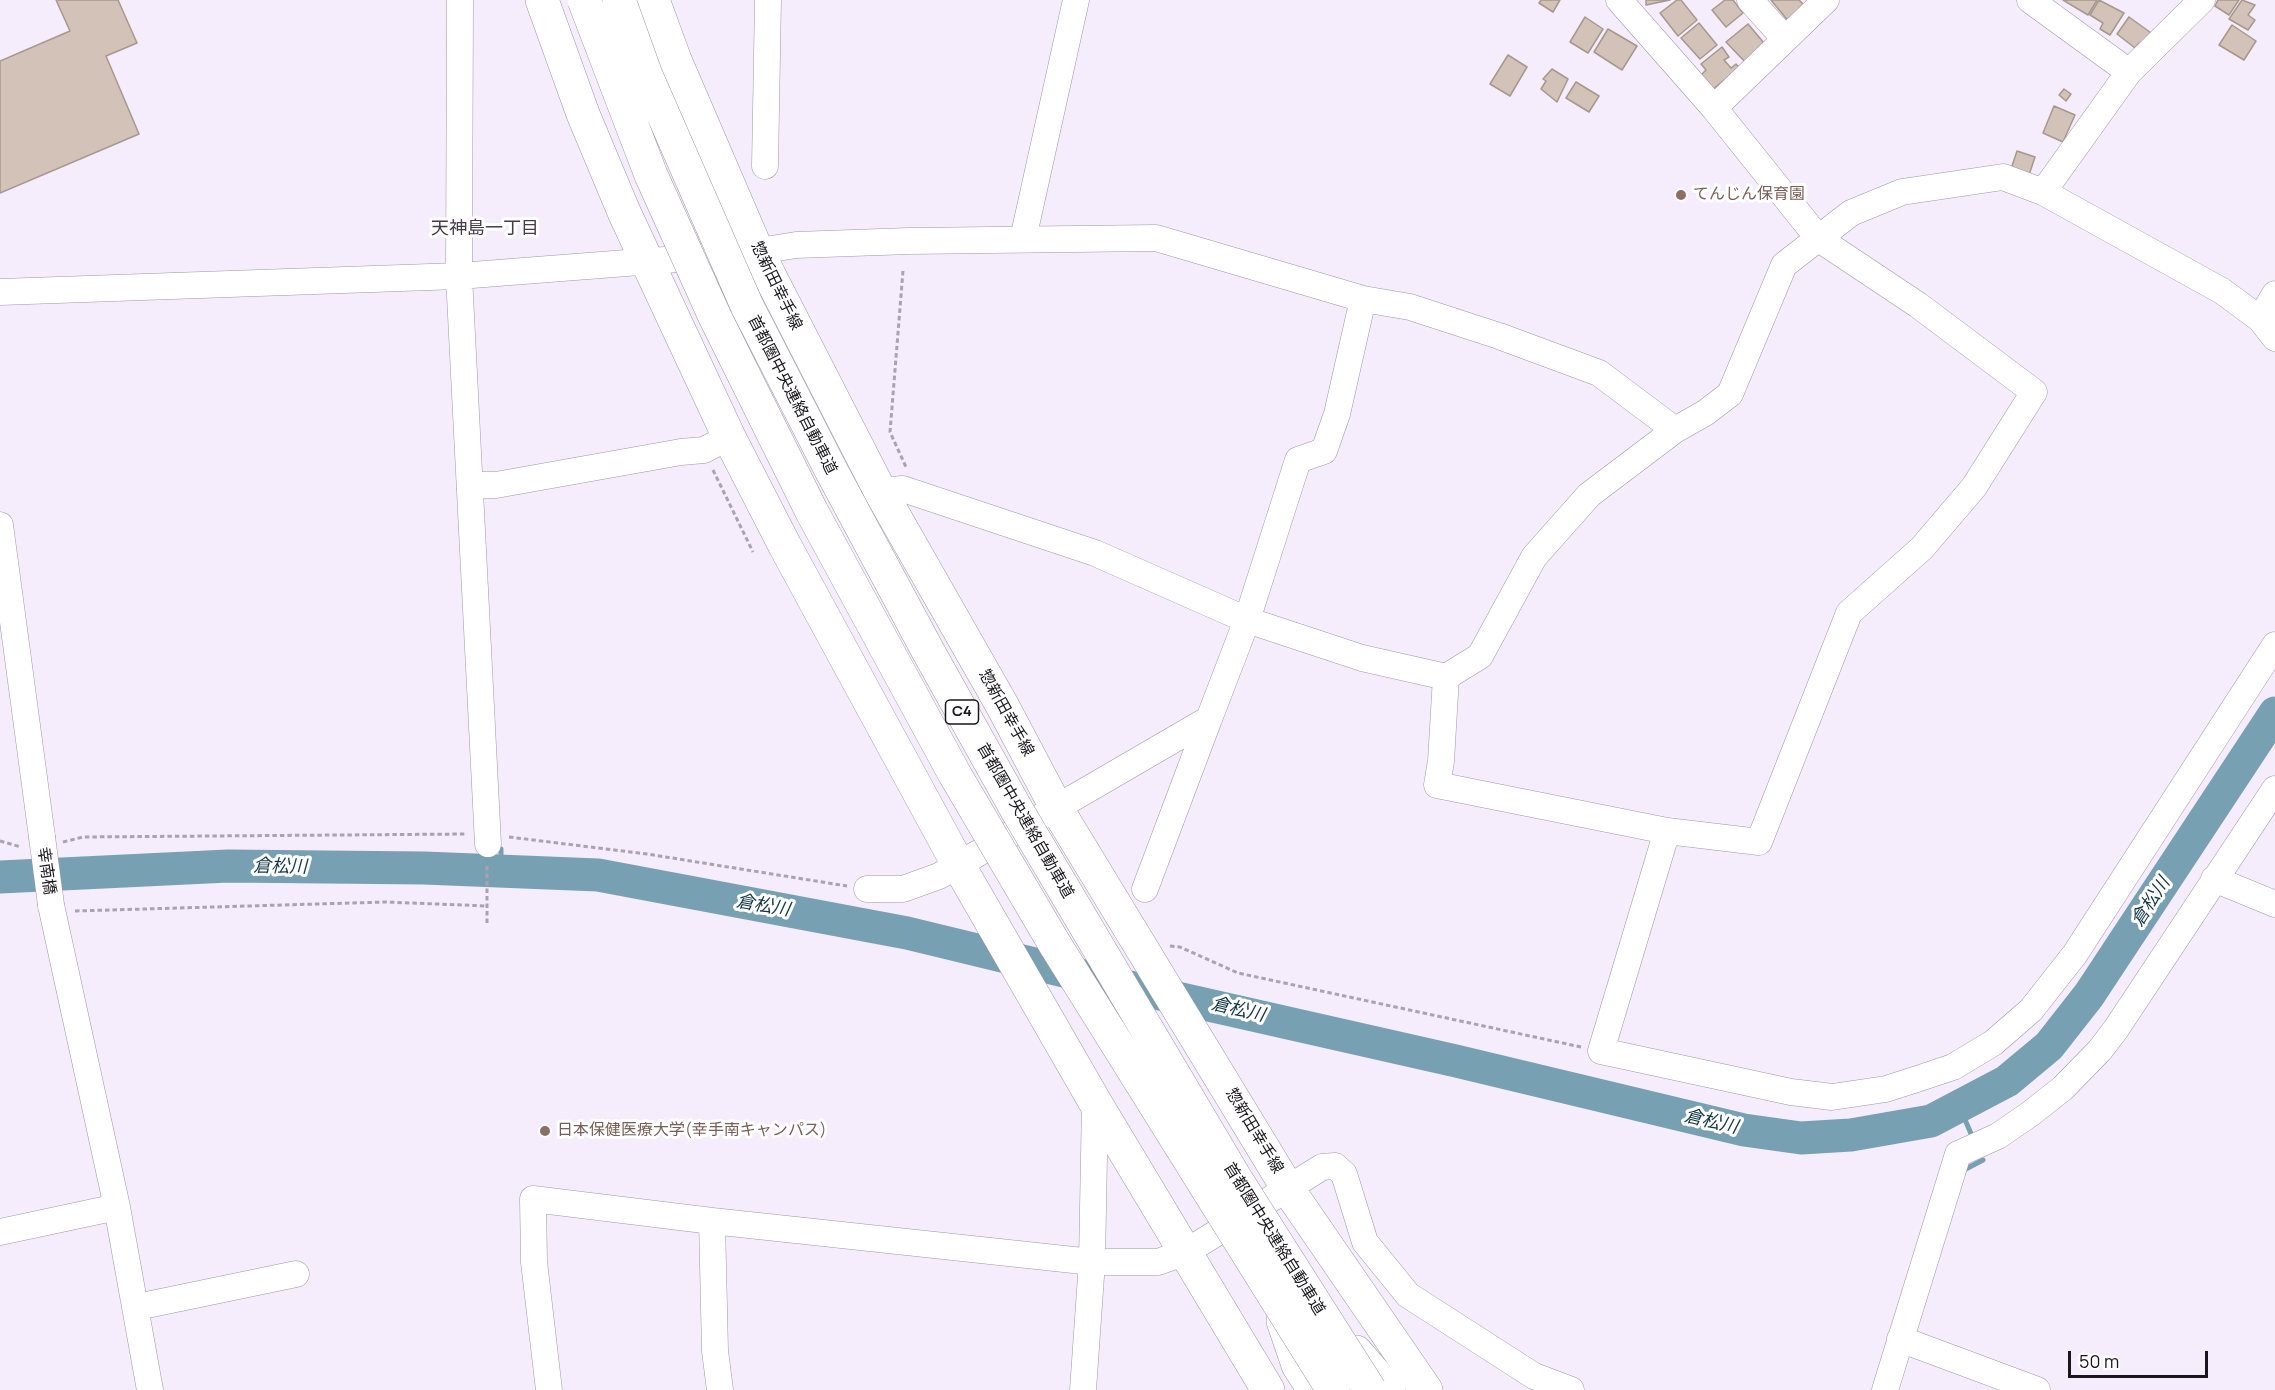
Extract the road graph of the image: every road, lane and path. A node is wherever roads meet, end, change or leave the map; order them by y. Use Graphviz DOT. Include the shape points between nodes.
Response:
graph roads {
  1 [pos="460,0"];
  2 [pos="542,0"];
  3 [pos="584,0"];
  4 [pos="619,0"];
  5 [pos="653,0"];
  6 [pos="768,0"];
  7 [pos="1076,0"];
  8 [pos="1619,0"];
  9 [pos="1750,0"];
  10 [pos="1826,0"];
  11 [pos="2030,0"];
  12 [pos="2202,0"];
  13 [pos="1785,39"];
  14 [pos="2129,72"];
  15 [pos="1714,108"];
  16 [pos="765,166"];
  17 [pos="2043,192"];
  18 [pos="1819,238"];
  19 [pos="1023,239"];
  20 [pos="758,253"];
  21 [pos="646,261"];
  22 [pos="903,271"];
  23 [pos="459,276"];
  24 [pos="0,292"];
  25 [pos="2275,294"];
  26 [pos="1363,299"];
  27 [pos="2267,328"];
  28 [pos="1675,430"];
  29 [pos="716,444"];
  30 [pos="471,485"];
  31 [pos="896,492"];
  32 [pos="0,525"];
  33 [pos="753,552"];
  34 [pos="1247,620"];
  35 [pos="2275,645"];
  36 [pos="1446,677"];
  37 [pos="1209,719"];
  38 [pos="2275,789"];
  39 [pos="1057,808"];
  40 [pos="1667,831"];
  41 [pos="487,839"];
  42 [pos="0,841"];
  43 [pos="41,842"];
  44 [pos="959,866"];
  45 [pos="2214,879"];
  46 [pos="867,889"];
  47 [pos="1145,889"];
  48 [pos="2275,904"];
  49 [pos="487,906"];
  50 [pos="51,909"];
  51 [pos="487,923"];
  52 [pos="1145,952"];
  53 [pos="1601,1051"];
  54 [pos="1095,1102"];
  55 [pos="1288,1189"];
  56 [pos="117,1207"];
  57 [pos="712,1221"];
  58 [pos="0,1232"];
  59 [pos="1186,1252"];
  60 [pos="1092,1262"];
  61 [pos="296,1274"];
  62 [pos="1278,1304"];
  63 [pos="137,1306"];
  64 [pos="1325,1320"];
  65 [pos="1900,1339"];
  66 [pos="150,1390"];
  67 [pos="549,1390"];
  68 [pos="720,1390"];
  69 [pos="1083,1390"];
  70 [pos="1268,1390"];
  71 [pos="1314,1390"];
  72 [pos="1333,1390"];
  73 [pos="1370,1390"];
  74 [pos="1389,1390"];
  75 [pos="1426,1390"];
  76 [pos="1571,1390"];
  77 [pos="1885,1390"];
  78 [pos="2037,1390"];
  1 -- 23 [label="street"];
  2 -- 21 [label="main road" via="583,114"];
  3 -- 62 [label="main road, 首都圏中央連絡自動車道 / C4, bridge" via="651,175 714,317 812,512 954,773 1054,943"];
  4 -- 64 [label="main road, 首都圏中央連絡自動車道 / C4, bridge" via="651,86 738,286 832,472 1018,812 1234,1176"];
  5 -- 20 [label="main road, 惣新田幸手線"];
  6 -- 16 [label="street"];
  7 -- 19 [label="street"];
  8 -- 15 [label="street"];
  9 -- 13 [label="street"];
  10 -- 13 [label="street"];
  11 -- 14 [label="street"];
  12 -- 14 [label="street"];
  13 -- 15 [label="street"];
  14 -- 17 [label="street"];
  15 -- 18 [label="street"];
  17 -- 18 [label="street" via="2003,177 1902,192 1851,213"];
  17 -- 27 [label="street" via="2222,291"];
  18 -- 28 [label="street" via="1784,265 1730,394"];
  18 -- 40 [label="street" via="1918,305 2034,392 1974,488 1922,548 1849,613 1759,842"];
  19 -- 20 [label="street" via="796,245"];
  19 -- 26 [label="street" via="1156,238"];
  20 -- 21 [label="street"];
  20 -- 31 [label="main road, 惣新田幸手線"];
  21 -- 23 [label="street"];
  21 -- 29 [label="main road"];
  22 -- 31 [label="path" via="890,432 911,478"];
  23 -- 24 [label="street"];
  23 -- 30 [label="street"];
  25 -- 27 [label="street"];
  26 -- 28 [label="street" via="1410,307 1599,373"];
  26 -- 34 [label="street" via="1324,451 1298,460"];
  28 -- 36 [label="street" via="1589,495 1534,557 1480,656"];
  29 -- 30 [label="street" via="496,485"];
  29 -- 33 [label="path"];
  29 -- 44 [label="main road" via="860,688"];
  30 -- 41 [label="street"];
  31 -- 34 [label="street" via="1095,553"];
  31 -- 39 [label="main road, 惣新田幸手線"];
  32 -- 43 [label="street, 幸南橋"];
  34 -- 36 [label="street" via="1362,658"];
  34 -- 37 [label="street"];
  35 -- 53 [label="street" via="2075,954 2031,1010 1993,1043 1953,1067 1886,1089 1832,1096 1791,1092"];
  36 -- 40 [label="street" via="1437,785"];
  37 -- 39 [label="street"];
  37 -- 47 [label="street"];
  38 -- 45 [label="street"];
  39 -- 44 [label="street"];
  39 -- 52 [label="main road, 惣新田幸手線"];
  40 -- 53 [label="street"];
  41 -- 43 [label="path" via="83,837"];
  41 -- 46 [label="path" via="647,854"];
  41 -- 49 [label="path"];
  42 -- 43 [label="path" via="18,847"];
  43 -- 50 [label="street, 幸南橋, bridge"];
  44 -- 46 [label="street" via="926,883 903,889"];
  44 -- 54 [label="main road"];
  45 -- 48 [label="street"];
  45 -- 65 [label="street" via="2100,1050 2063,1088 2030,1114 1998,1136 1958,1154"];
  49 -- 50 [label="path" via="386,902"];
  49 -- 51 [label="path"];
  50 -- 56 [label="street, 幸南橋"];
  52 -- 53 [label="path" via="1164,945 1180,946 1238,973"];
  52 -- 55 [label="main road, 惣新田幸手線"];
  54 -- 59 [label="main road"];
  54 -- 60 [label="street"];
  55 -- 59 [label="street"];
  55 -- 75 [label="main road, 惣新田幸手線"];
  55 -- 76 [label="street" via="1322,1167 1335,1166 1344,1174 1365,1242 1408,1295 1534,1376"];
  56 -- 58 [label="street"];
  56 -- 63 [label="street, 幸南橋"];
  57 -- 60 [label="street"];
  57 -- 67 [label="street" via="533,1199 534,1262"];
  57 -- 68 [label="street" via="715,1352"];
  59 -- 60 [label="street" via="1158,1262"];
  59 -- 70 [label="main road"];
  60 -- 69 [label="street"];
  61 -- 63 [label="street"];
  62 -- 71 [label="main road" via="1298,1365"];
  62 -- 72 [label="main road, 首都圏中央連絡自動車道 / C4, bridge"];
  63 -- 66 [label="street, 幸南橋"];
  64 -- 73 [label="main road, 首都圏中央連絡自動車道 / C4, bridge"];
  64 -- 74 [label="main road, bridge"];
  65 -- 77 [label="street"];
  65 -- 78 [label="street"];
}
